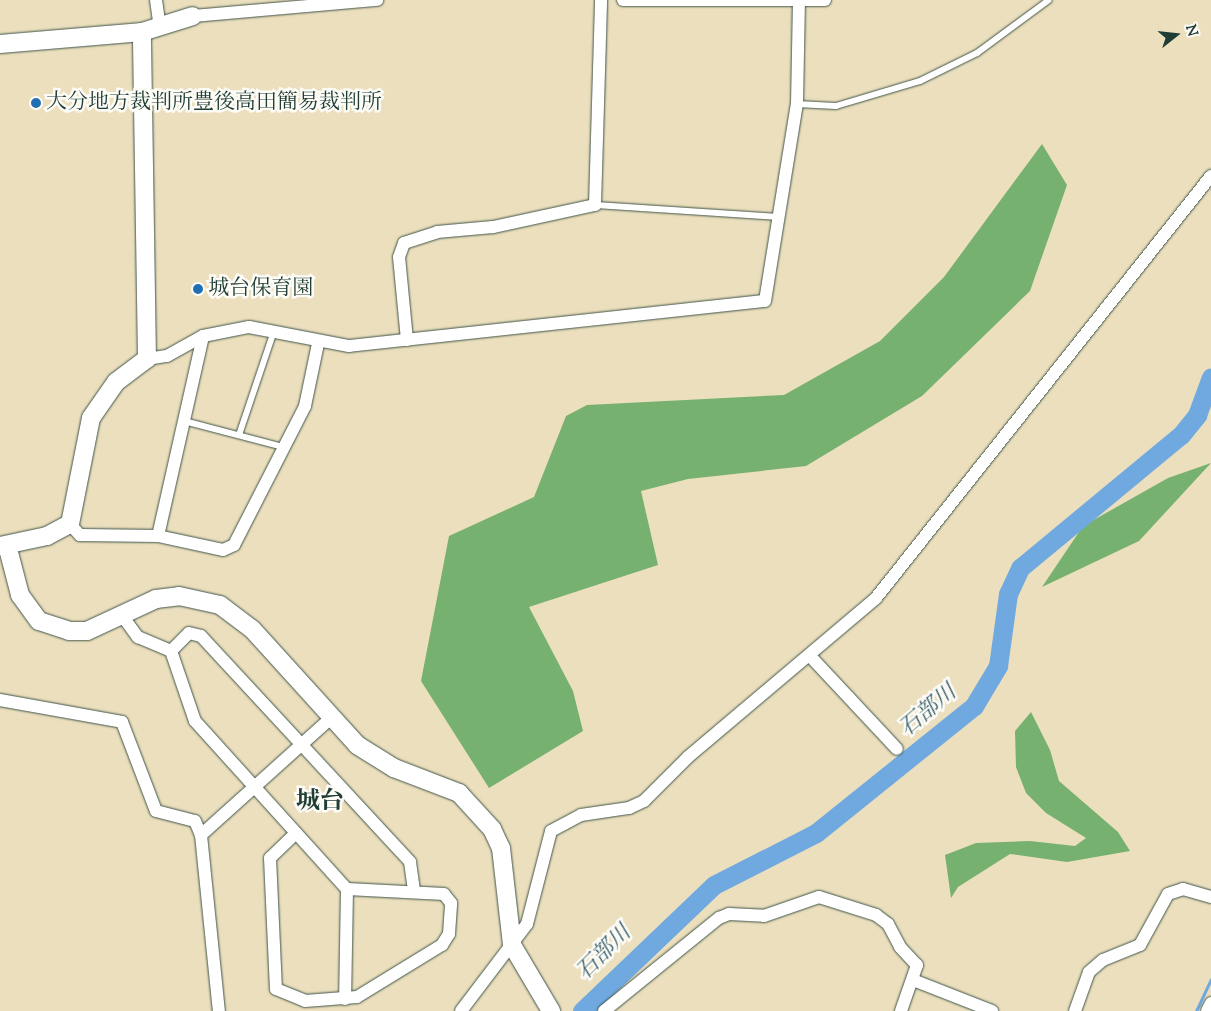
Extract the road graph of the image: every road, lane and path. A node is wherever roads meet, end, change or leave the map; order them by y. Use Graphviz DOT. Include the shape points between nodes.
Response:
graph roads {
  1 [pos="156,0"];
  2 [pos="377,0"];
  3 [pos="602,0"];
  4 [pos="622,0"];
  5 [pos="825,0"];
  6 [pos="1049,0"];
  7 [pos="777,1"];
  8 [pos="799,2"];
  9 [pos="193,16"];
  10 [pos="160,29"];
  11 [pos="142,32"];
  12 [pos="0,44"];
  13 [pos="797,104"];
  14 [pos="1211,176"];
  15 [pos="595,205"];
  16 [pos="781,217"];
  17 [pos="274,331"];
  18 [pos="203,336"];
  19 [pos="407,340"];
  20 [pos="318,344"];
  21 [pos="147,359"];
  22 [pos="184,421"];
  23 [pos="239,435"];
  24 [pos="283,447"];
  25 [pos="70,524"];
  26 [pos="158,536"];
  27 [pos="3,545"];
  28 [pos="122,614"];
  29 [pos="171,651"];
  30 [pos="810,656"];
  31 [pos="0,700"];
  32 [pos="332,717"];
  33 [pos="303,745"];
  34 [pos="897,749"];
  35 [pos="255,788"];
  36 [pos="296,833"];
  37 [pos="201,834"];
  38 [pos="346,889"];
  39 [pos="414,890"];
  40 [pos="1211,897"];
  41 [pos="512,946"];
  42 [pos="913,980"];
  43 [pos="345,999"];
  44 [pos="1211,1003"];
  45 [pos="219,1011"];
  46 [pos="461,1011"];
  47 [pos="551,1011"];
  48 [pos="604,1011"];
  49 [pos="901,1011"];
  50 [pos="992,1011"];
  51 [pos="1075,1011"];
  52 [pos="1208,1011"];
  1 -- 10 [label="street"];
  2 -- 9 [label="street"];
  3 -- 15 [label="street"];
  4 -- 7 [label="street"];
  5 -- 8 [label="street"];
  6 -- 13 [label="lane" via="993,43 920,81 836,106"];
  7 -- 8 [label="street"];
  8 -- 13 [label="street"];
  9 -- 10 [label="street"];
  10 -- 11 [label="street"];
  11 -- 12 [label="street"];
  11 -- 21 [label="street"];
  13 -- 16 [label="street"];
  14 -- 30 [label="street" via="902,570"];
  15 -- 16 [label="lane"];
  15 -- 19 [label="street" via="493,227 438,232 404,243 399,257"];
  16 -- 19 [label="street" via="765,301"];
  17 -- 18 [label="street" via="249,327"];
  17 -- 20 [label="street"];
  17 -- 23 [label="lane"];
  18 -- 21 [label="street" via="168,356"];
  18 -- 22 [label="street"];
  19 -- 20 [label="street" via="349,346"];
  20 -- 24 [label="street" via="311,392"];
  21 -- 25 [label="street" via="116,382 91,418"];
  22 -- 23 [label="lane"];
  22 -- 26 [label="street"];
  23 -- 24 [label="lane"];
  24 -- 26 [label="street" via="248,525 234,545 223,550"];
  25 -- 26 [label="street" via="80,535"];
  25 -- 27 [label="street" via="54,534"];
  27 -- 28 [label="street" via="20,595 39,621 69,631 86,630"];
  28 -- 29 [label="street" via="138,637"];
  28 -- 32 [label="street" via="139,604 179,596 220,605 239,616"];
  29 -- 33 [label="street" via="189,633 201,636"];
  29 -- 35 [label="street" via="195,721"];
  30 -- 34 [label="street"];
  30 -- 41 [label="street" via="688,757 637,806 581,815 551,831 543,846 533,909"];
  31 -- 37 [label="street" via="122,722 156,811 188,816"];
  32 -- 33 [label="street"];
  32 -- 41 [label="street" via="377,758 459,793 476,808 501,848"];
  33 -- 35 [label="street"];
  33 -- 39 [label="street" via="410,862"];
  35 -- 36 [label="street"];
  35 -- 37 [label="street"];
  36 -- 38 [label="street"];
  36 -- 43 [label="street" via="270,858 276,989 305,1001"];
  37 -- 45 [label="street"];
  38 -- 39 [label="street"];
  38 -- 43 [label="street"];
  39 -- 43 [label="street" via="444,894 451,903 449,934 442,945 357,997"];
  40 -- 51 [label="street" via="1183,889 1168,894 1140,945 1103,960 1089,972"];
  41 -- 46 [label="street"];
  41 -- 47 [label="street"];
  42 -- 48 [label="street" via="917,964 900,947 884,919 813,897 764,916 729,914 719,918"];
  42 -- 49 [label="street"];
  42 -- 50 [label="street"];
  44 -- 52 [label="street"];
}
